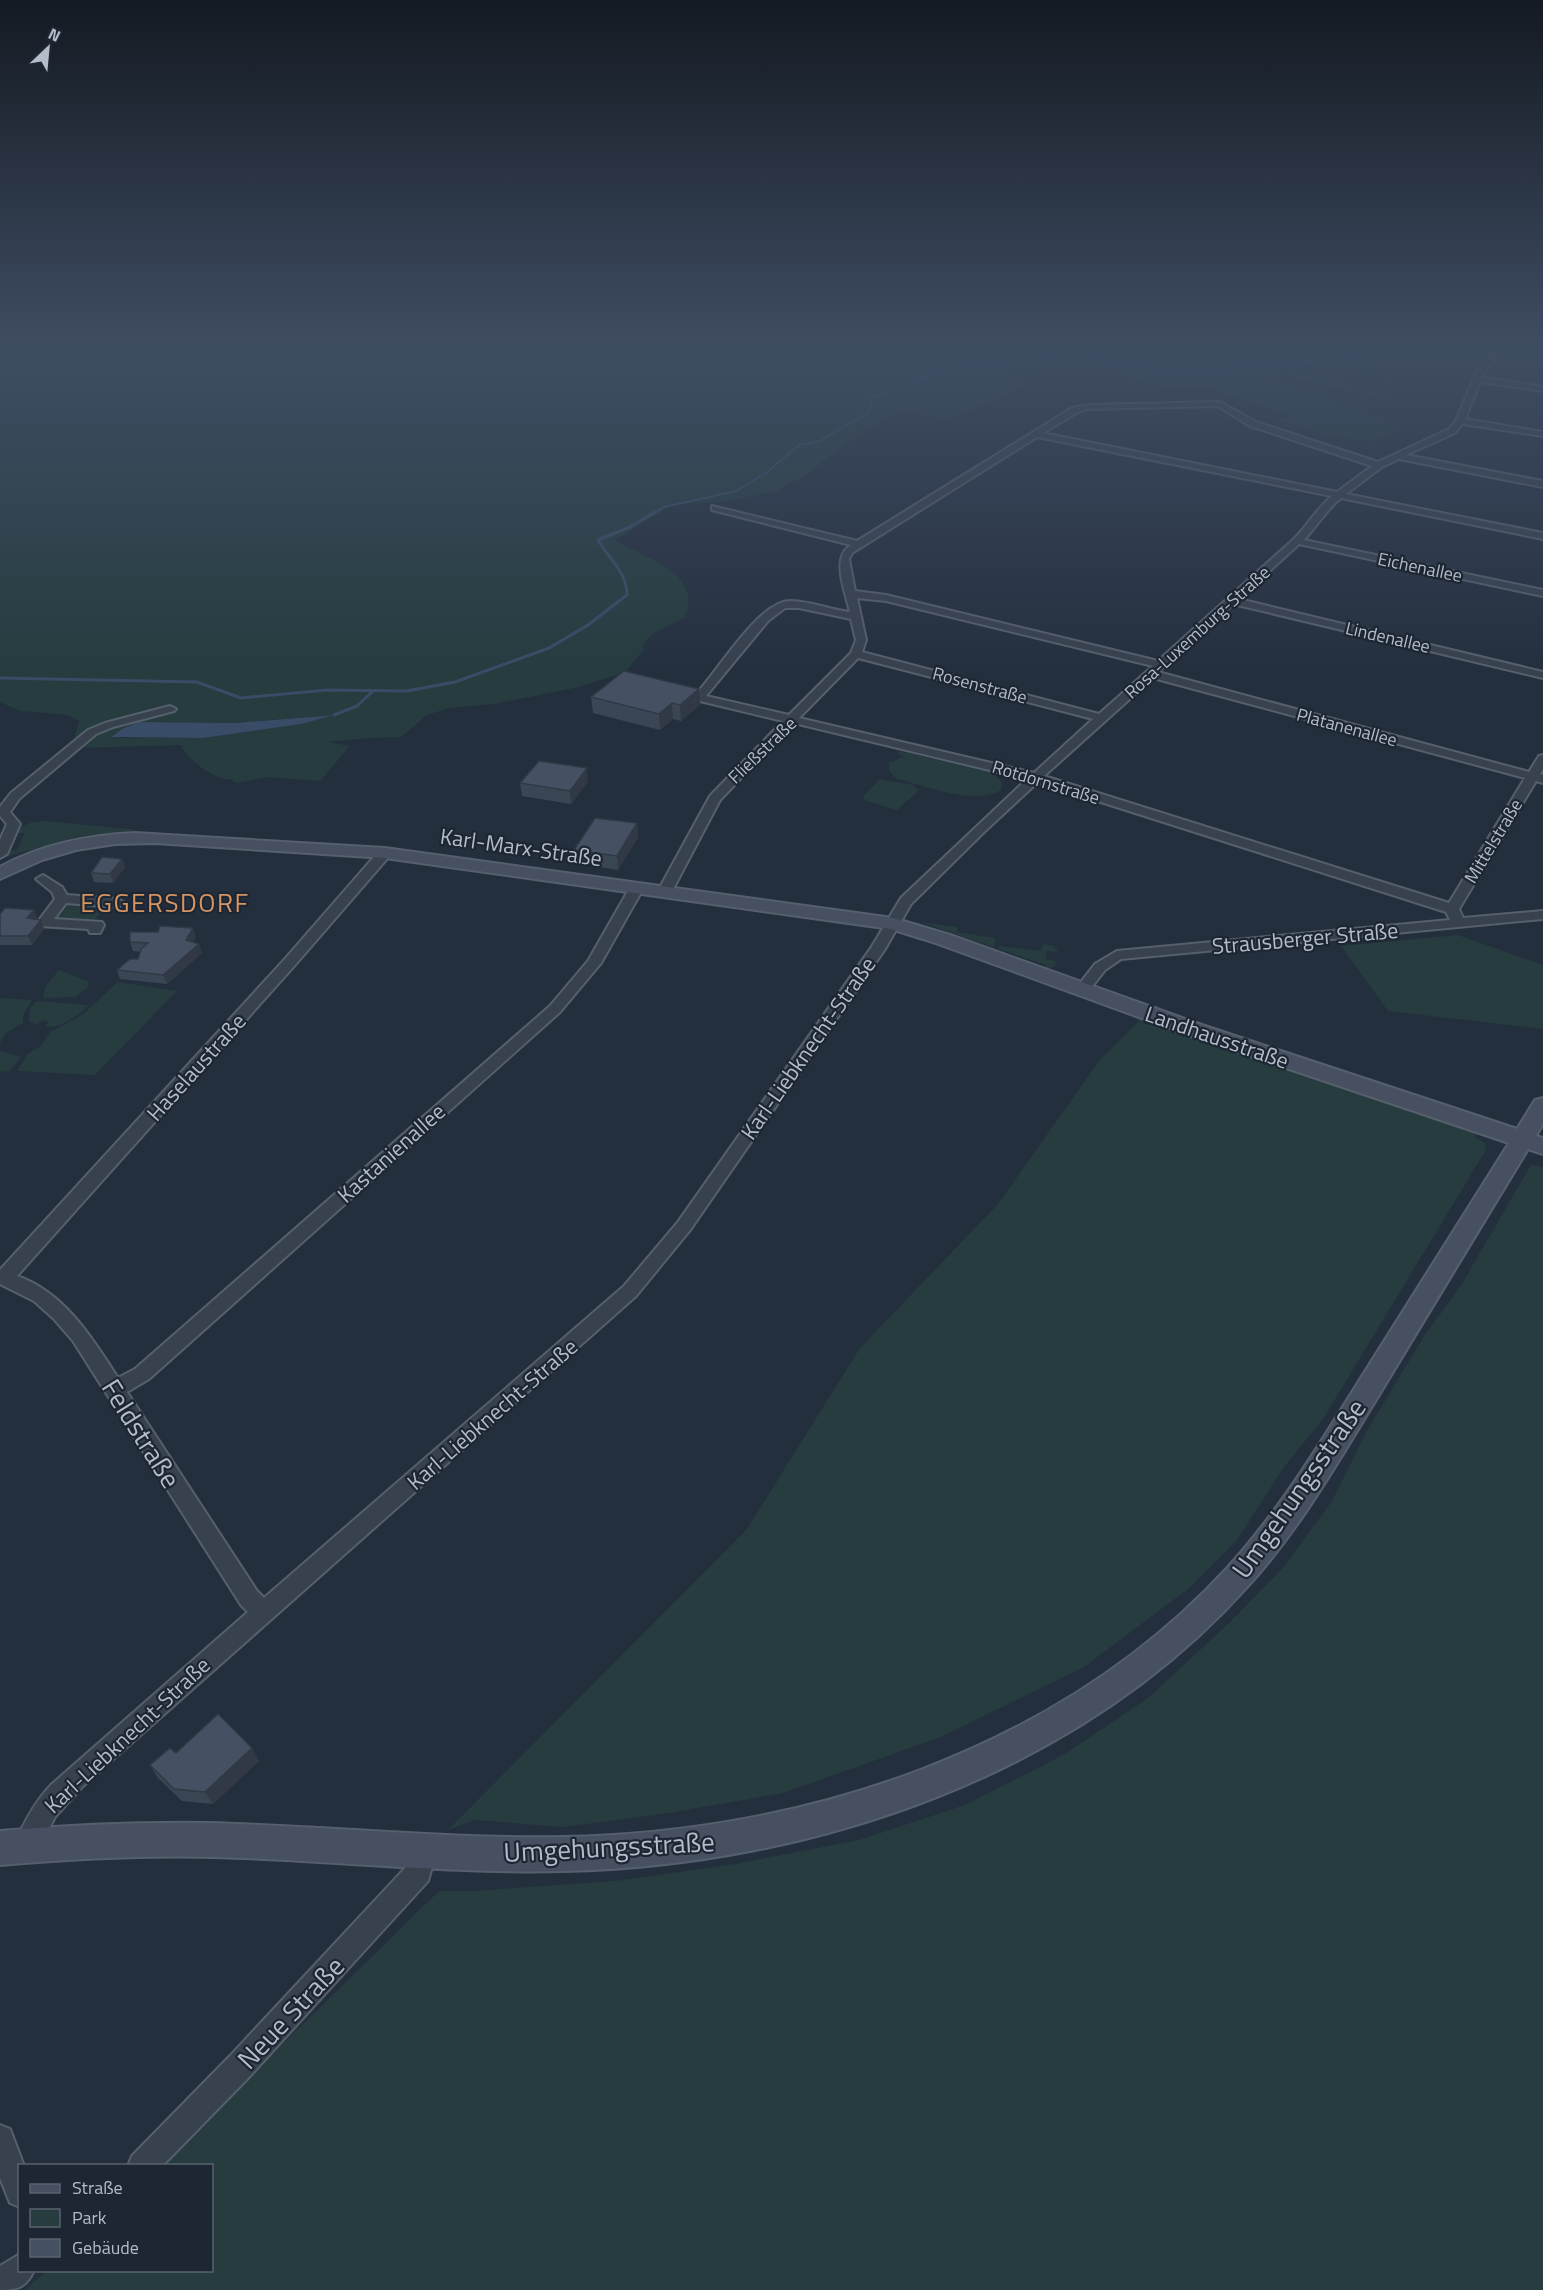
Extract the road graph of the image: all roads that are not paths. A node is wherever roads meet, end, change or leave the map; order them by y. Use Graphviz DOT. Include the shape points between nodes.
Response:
graph roads {
  1 [pos="998,457"];
  2 [pos="1147,457"];
  3 [pos="1354,457"];
  4 [pos="1395,457"];
  5 [pos="1402,457"];
  6 [pos="1379,465"];
  7 [pos="1543,484"];
  8 [pos="1339,496"];
  9 [pos="715,508"];
  10 [pos="1543,536"];
  11 [pos="1297,541"];
  12 [pos="856,544"];
  13 [pos="1543,593"];
  14 [pos="852,594"];
  15 [pos="1233,601"];
  16 [pos="856,616"];
  17 [pos="856,654"];
  18 [pos="1162,665"];
  19 [pos="1152,674"];
  20 [pos="1543,675"];
  21 [pos="666,690"];
  22 [pos="699,697"];
  23 [pos="170,709"];
  24 [pos="1102,718"];
  25 [pos="793,720"];
  26 [pos="1543,759"];
  27 [pos="1035,778"];
  28 [pos="1538,778"];
  29 [pos="385,853"];
  30 [pos="3,864"];
  31 [pos="43,879"];
  32 [pos="637,887"];
  33 [pos="665,891"];
  34 [pos="62,899"];
  35 [pos="1452,909"];
  36 [pos="1543,915"];
  37 [pos="1461,923"];
  38 [pos="893,924"];
  39 [pos="1082,990"];
  40 [pos="1543,1105"];
  41 [pos="1533,1143"];
  42 [pos="2,1278"];
  43 [pos="114,1390"];
  44 [pos="263,1612"];
  45 [pos="14,1846"];
  46 [pos="424,1849"];
  47 [pos="0,2139"];
  48 [pos="144,2164"];
  49 [pos="18,2188"];
  50 [pos="18,2270"];
  51 [pos="0,2285"];
  1 -- 12 [label="street"];
  2 -- 8 [label="street"];
  3 -- 6 [label="street"];
  4 -- 6 [label="street, Rosa-Luxemburg-Straße"];
  5 -- 7 [label="street"];
  6 -- 8 [label="street, Rosa-Luxemburg-Straße"];
  8 -- 10 [label="street"];
  8 -- 11 [label="street, Rosa-Luxemburg-Straße" via="1324,507"];
  9 -- 12 [label="street"];
  11 -- 13 [label="street, Eichenallee"];
  11 -- 15 [label="street, Rosa-Luxemburg-Straße"];
  12 -- 14 [label="street" via="844,559"];
  14 -- 16 [label="street"];
  14 -- 18 [label="street" via="886,598"];
  15 -- 18 [label="street, Rosa-Luxemburg-Straße"];
  15 -- 20 [label="street, Lindenallee"];
  16 -- 17 [label="street" via="861,640"];
  16 -- 22 [label="street" via="780,606"];
  17 -- 24 [label="street, Rosenstraße"];
  17 -- 25 [label="street, Fließstraße"];
  18 -- 19 [label="street, Rosa-Luxemburg-Straße"];
  19 -- 24 [label="street, Rosa-Luxemburg-Straße"];
  19 -- 28 [label="street, Platanenallee"];
  21 -- 22 [label="street, Rotdornstraße"];
  22 -- 25 [label="street, Rotdornstraße"];
  23 -- 30 [label="street" via="92,732 15,796 3,812 14,824"];
  24 -- 27 [label="street, Rosa-Luxemburg-Straße"];
  25 -- 27 [label="street, Rotdornstraße"];
  25 -- 33 [label="street, Fließstraße" via="714,799"];
  26 -- 28 [label="street, Mittelstraße"];
  27 -- 35 [label="street, Rotdornstraße"];
  27 -- 38 [label="street, Rosa-Luxemburg-Straße" via="906,901"];
  28 -- 35 [label="street, Mittelstraße"];
  29 -- 30 [label="street, Karl-Marx-Straße" via="141,837 105,840"];
  29 -- 32 [label="street, Karl-Marx-Straße"];
  29 -- 42 [label="street, Haselaustraße"];
  31 -- 34 [label="street"];
  32 -- 33 [label="street, Karl-Marx-Straße"];
  32 -- 43 [label="street, Kastanienallee" via="594,963 555,1009 142,1374"];
  33 -- 38 [label="street, Karl-Marx-Straße"];
  34 -- 34 [label="street" via="116,903 96,928 39,924"];
  35 -- 37 [label="street, Mittelstraße"];
  36 -- 37 [label="street, Strausberger Straße"];
  37 -- 39 [label="street, Strausberger Straße" via="1117,955 1100,967"];
  38 -- 39 [label="street, Landhausstraße"];
  38 -- 44 [label="street, Karl-Liebknecht-Straße" via="648,1272 585,1333"];
  39 -- 41 [label="street, Landhausstraße"];
  40 -- 41 [label="street, Umgehungsstraße"];
  41 -- 46 [label="street, Umgehungsstraße" via="1279,1525 1237,1577 1191,1624 1108,1688 1000,1752 939,1780 796,1825 725,1840 636,1850 567,1854"];
  42 -- 43 [label="street, Feldstraße" via="52,1303 89,1349"];
  43 -- 44 [label="street, Feldstraße" via="249,1598"];
  44 -- 45 [label="street, Karl-Liebknecht-Straße" via="53,1800"];
  45 -- 46 [label="street, Karl-Liebknecht-Straße" via="117,1838"];
  46 -- 48 [label="street, Neue Straße" via="419,1872"];
  47 -- 49 [label="street"];
  50 -- 51 [label="street"];
}
